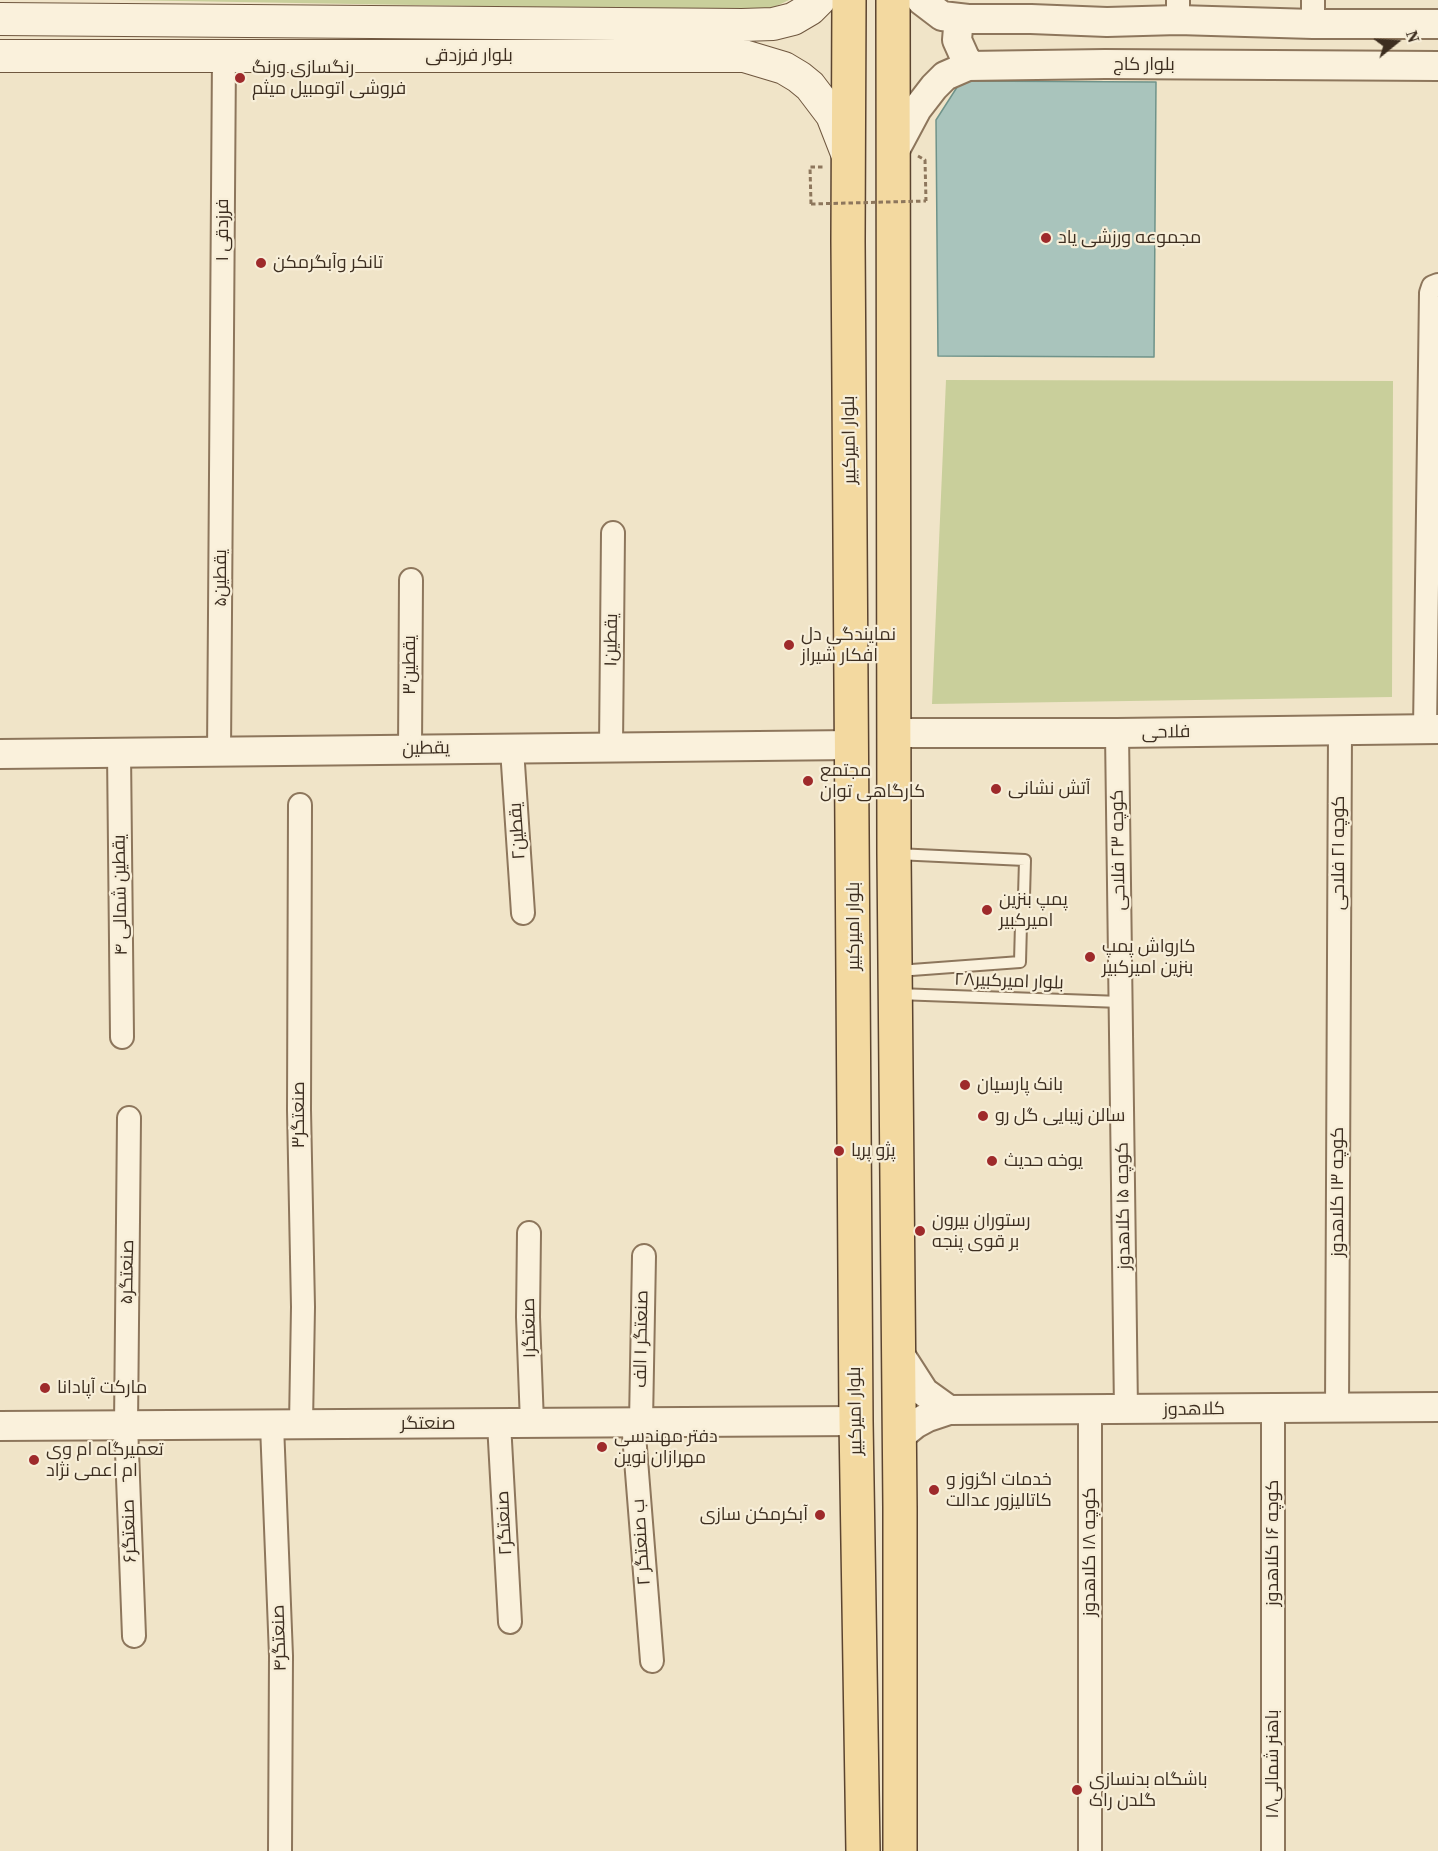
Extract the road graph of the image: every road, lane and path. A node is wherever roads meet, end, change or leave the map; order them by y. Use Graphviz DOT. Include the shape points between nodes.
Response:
graph roads {
  1 [pos="819,0"];
  2 [pos="849,0"];
  3 [pos="893,0"];
  4 [pos="921,0"];
  5 [pos="1031,9"];
  6 [pos="1178,10"];
  7 [pos="1313,12"];
  8 [pos="0,19"];
  9 [pos="968,19"];
  10 [pos="1107,22"];
  11 [pos="1438,24"];
  12 [pos="742,25"];
  13 [pos="0,56"];
  14 [pos="224,56"];
  15 [pos="744,57"];
  16 [pos="1106,64"];
  17 [pos="973,66"];
  18 [pos="1438,66"];
  19 [pos="909,156"];
  20 [pos="849,159"];
  21 [pos="810,167"];
  22 [pos="1436,286"];
  23 [pos="222,404"];
  24 [pos="613,533"];
  25 [pos="411,580"];
  26 [pos="1432,729"];
  27 [pos="1340,730"];
  28 [pos="894,733"];
  29 [pos="1118,734"];
  30 [pos="853,745"];
  31 [pos="611,747"];
  32 [pos="512,749"];
  33 [pos="410,750"];
  34 [pos="219,752"];
  35 [pos="119,753"];
  36 [pos="0,754"];
  37 [pos="300,805"];
  38 [pos="894,854"];
  39 [pos="1024,896"];
  40 [pos="523,912"];
  41 [pos="1021,924"];
  42 [pos="1339,976"];
  43 [pos="895,982"];
  44 [pos="1122,1002"];
  45 [pos="122,1037"];
  46 [pos="129,1118"];
  47 [pos="529,1233"];
  48 [pos="644,1256"];
  49 [pos="899,1353"];
  50 [pos="1438,1407"];
  51 [pos="1273,1408"];
  52 [pos="1337,1408"];
  53 [pos="949,1410"];
  54 [pos="1126,1410"];
  55 [pos="1090,1411"];
  56 [pos="856,1421"];
  57 [pos="637,1422"];
  58 [pos="500,1423"];
  59 [pos="532,1423"];
  60 [pos="301,1424"];
  61 [pos="126,1425"];
  62 [pos="272,1425"];
  63 [pos="0,1426"];
  64 [pos="899,1437"];
  65 [pos="510,1622"];
  66 [pos="134,1636"];
  67 [pos="652,1661"];
  68 [pos="860,1677"];
  69 [pos="1273,1678"];
  70 [pos="900,1679"];
  71 [pos="280,1851"];
  72 [pos="863,1851"];
  73 [pos="900,1851"];
  74 [pos="1090,1851"];
  75 [pos="1273,1851"];
  1 -- 12 [label="main road, بلوار فرزدقی" via="793,20"];
  2 -- 20 [label="main road, بلوار امیرکبیر"];
  3 -- 19 [label="main road"];
  4 -- 9 [label="street" via="942,16"];
  5 -- 9 [label="street"];
  5 -- 10 [label="street"];
  6 -- 7 [label="street"];
  6 -- 10 [label="street"];
  7 -- 11 [label="street"];
  8 -- 12 [label="main road, بلوار فرزدقی" via="138,15"];
  9 -- 17 [label="street" via="961,22 957,40"];
  10 -- 16 [label="street"];
  12 -- 15 [label="main road" via="758,28 764,38 758,51"];
  13 -- 14 [label="main road, بلوار فرزدقی"];
  14 -- 15 [label="main road, بلوار فرزدقی"];
  14 -- 23 [label="street, فرزدقی ۱"];
  15 -- 20 [label="main road, بلوار فرزدقی" via="784,68 810,86 832,115"];
  16 -- 17 [label="street, بلوار کاج"];
  16 -- 18 [label="street, بلوار کاج"];
  17 -- 19 [label="street, بلوار کاج" via="945,76 917,109"];
  19 -- 21 [label="path, bridge" via="926,201 811,204"];
  19 -- 28 [label="main road"];
  20 -- 30 [label="main road, بلوار امیرکبیر"];
  22 -- 26 [label="street" via="1431,293"];
  23 -- 34 [label="street, یقطین۵"];
  24 -- 31 [label="street, یقطین۱"];
  25 -- 33 [label="street, یقطین۳"];
  26 -- 27 [label="street, فلاحی"];
  27 -- 29 [label="street, فلاحی"];
  27 -- 42 [label="street, کوچه ۲۱ فلاحی"];
  28 -- 29 [label="street, فلاحی"];
  28 -- 38 [label="main road"];
  29 -- 44 [label="street, کوچه ۲۳ فلاحی"];
  30 -- 31 [label="street, یقطین"];
  30 -- 56 [label="main road, بلوار امیرکبیر"];
  31 -- 32 [label="street, یقطین"];
  32 -- 33 [label="street, یقطین"];
  32 -- 40 [label="street, یقطین۲"];
  33 -- 34 [label="street, یقطین"];
  34 -- 35 [label="street, یقطین"];
  35 -- 36 [label="street, یقطین"];
  35 -- 45 [label="street, یقطین شمالی ۴"];
  37 -- 60 [label="street, صنعتگر۳"];
  38 -- 39 [label="lane" via="1025,860"];
  38 -- 43 [label="main road"];
  41 -- 43 [label="lane" via="1020,962"];
  42 -- 52 [label="street, کوچه ۱۳ کلاهدوز"];
  43 -- 44 [label="lane, ۲۸بلوار امیرکبیر"];
  43 -- 49 [label="main road"];
  44 -- 54 [label="street, کوچه ۱۵ کلاهدوز"];
  46 -- 61 [label="street, صنعتگر۵"];
  47 -- 59 [label="street, صنعتگر۱"];
  48 -- 57 [label="street, صنعتگر ۱ الف"];
  49 -- 53 [label="street" via="924,1392"];
  49 -- 64 [label="main road"];
  50 -- 52 [label="street, کلاهدوز"];
  51 -- 52 [label="street, کلاهدوز"];
  51 -- 54 [label="street, کلاهدوز"];
  51 -- 69 [label="street, کوچه ۱۶ کلاهدوز"];
  53 -- 55 [label="street, کلاهدوز"];
  53 -- 64 [label="street, کلاهدوز" via="928,1417"];
  54 -- 55 [label="street, کلاهدوز"];
  55 -- 74 [label="street, کوچه ۱۸ کلاهدوز"];
  56 -- 57 [label="street, صنعتگر"];
  56 -- 68 [label="main road, بلوار امیرکبیر"];
  57 -- 59 [label="street, صنعتگر"];
  57 -- 67 [label="street, ۲ ب صنعتگر"];
  58 -- 59 [label="street, صنعتگر"];
  58 -- 60 [label="street, صنعتگر"];
  58 -- 65 [label="street, صنعتگر۲"];
  60 -- 62 [label="street, صنعتگر"];
  61 -- 62 [label="street, صنعتگر"];
  61 -- 63 [label="street, صنعتگر"];
  61 -- 66 [label="street, صنعتگر۶"];
  62 -- 71 [label="street, صنعتگر۴" via="281,1656"];
  64 -- 70 [label="main road"];
  68 -- 70 [label="main road"];
  68 -- 72 [label="main road, بلوار امیرکبیر"];
  69 -- 75 [label="street, باهنر شمالی۱۸"];
  70 -- 73 [label="main road"];
}
